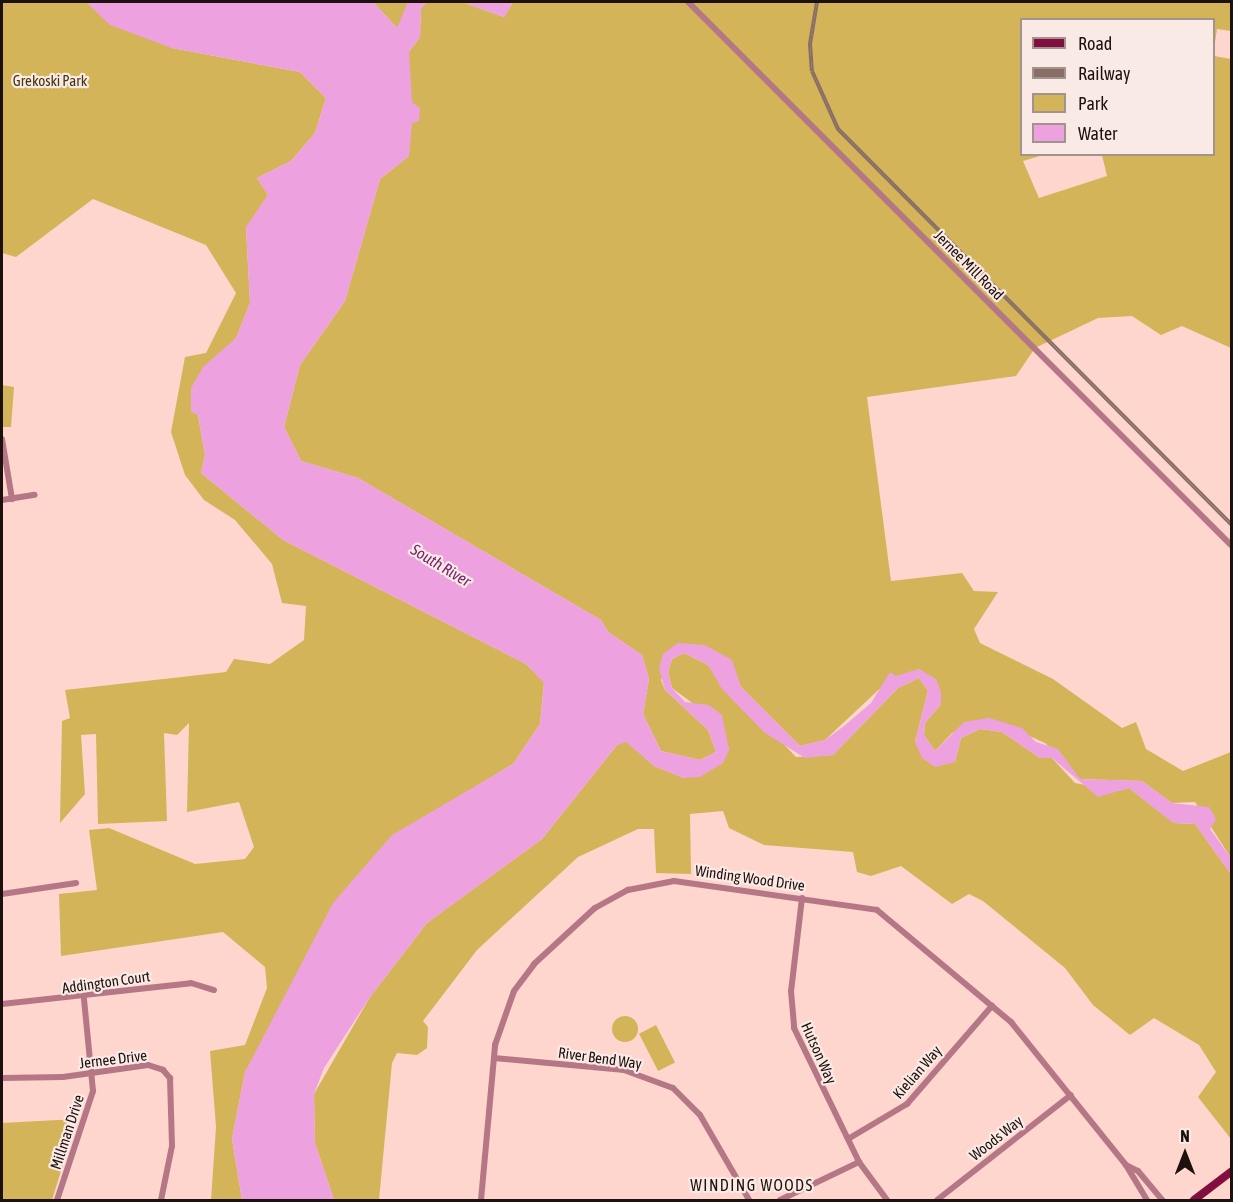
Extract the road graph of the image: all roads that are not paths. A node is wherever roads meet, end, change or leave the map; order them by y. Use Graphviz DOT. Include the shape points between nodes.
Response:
graph roads {
  1 [pos="688,2"];
  2 [pos="2,439"];
  3 [pos="35,495"];
  4 [pos="12,499"];
  5 [pos="2,500"];
  6 [pos="1232,546"];
  7 [pos="76,883"];
  8 [pos="2,894"];
  9 [pos="802,898"];
  10 [pos="214,990"];
  11 [pos="84,999"];
  12 [pos="2,1004"];
  13 [pos="992,1006"];
  14 [pos="494,1058"];
  15 [pos="95,1074"];
  16 [pos="2,1078"];
  17 [pos="1071,1095"];
  18 [pos="848,1139"];
  19 [pos="859,1162"];
  20 [pos="1126,1165"];
  21 [pos="1232,1171"];
  22 [pos="57,1200"];
  23 [pos="161,1200"];
  24 [pos="481,1200"];
  25 [pos="749,1200"];
  26 [pos="780,1200"];
  27 [pos="887,1200"];
  28 [pos="938,1200"];
  29 [pos="1147,1200"];
  30 [pos="1162,1200"];
  31 [pos="1194,1200"];
  1 -- 6 [label="street, Jernee Mill Road"];
  2 -- 4 [label="street"];
  3 -- 4 [label="street"];
  4 -- 5 [label="street"];
  7 -- 8 [label="street"];
  9 -- 13 [label="street, Winding Wood Drive" via="871,906"];
  9 -- 14 [label="street, Winding Wood Drive" via="685,881 644,885 613,897 584,917 520,983 501,1021"];
  9 -- 18 [label="street, Hutson Way" via="792,1019"];
  10 -- 11 [label="street, Addington Court" via="191,983"];
  11 -- 12 [label="street, Addington Court"];
  11 -- 15 [label="street, Millman Drive"];
  13 -- 17 [label="street, Winding Wood Drive" via="1020,1032"];
  13 -- 18 [label="street, Kielian Way" via="906,1104"];
  14 -- 24 [label="street, Winding Wood Drive"];
  14 -- 25 [label="street, River Bend Way" via="624,1070 673,1088 700,1115"];
  15 -- 16 [label="street, Jernee Drive"];
  15 -- 22 [label="street, Millman Drive" via="89,1108"];
  15 -- 23 [label="street, Jernee Drive" via="148,1065 170,1078 172,1146"];
  17 -- 20 [label="street, Winding Wood Drive"];
  17 -- 28 [label="street, Woods Way"];
  18 -- 19 [label="street, Hutson Way"];
  19 -- 26 [label="street"];
  19 -- 27 [label="street, Hutson Way"];
  20 -- 29 [label="street, Winding Wood Drive"];
  20 -- 30 [label="street, Winding Wood Drive" via="1138,1171"];
  21 -- 31 [label="main road"];
}
